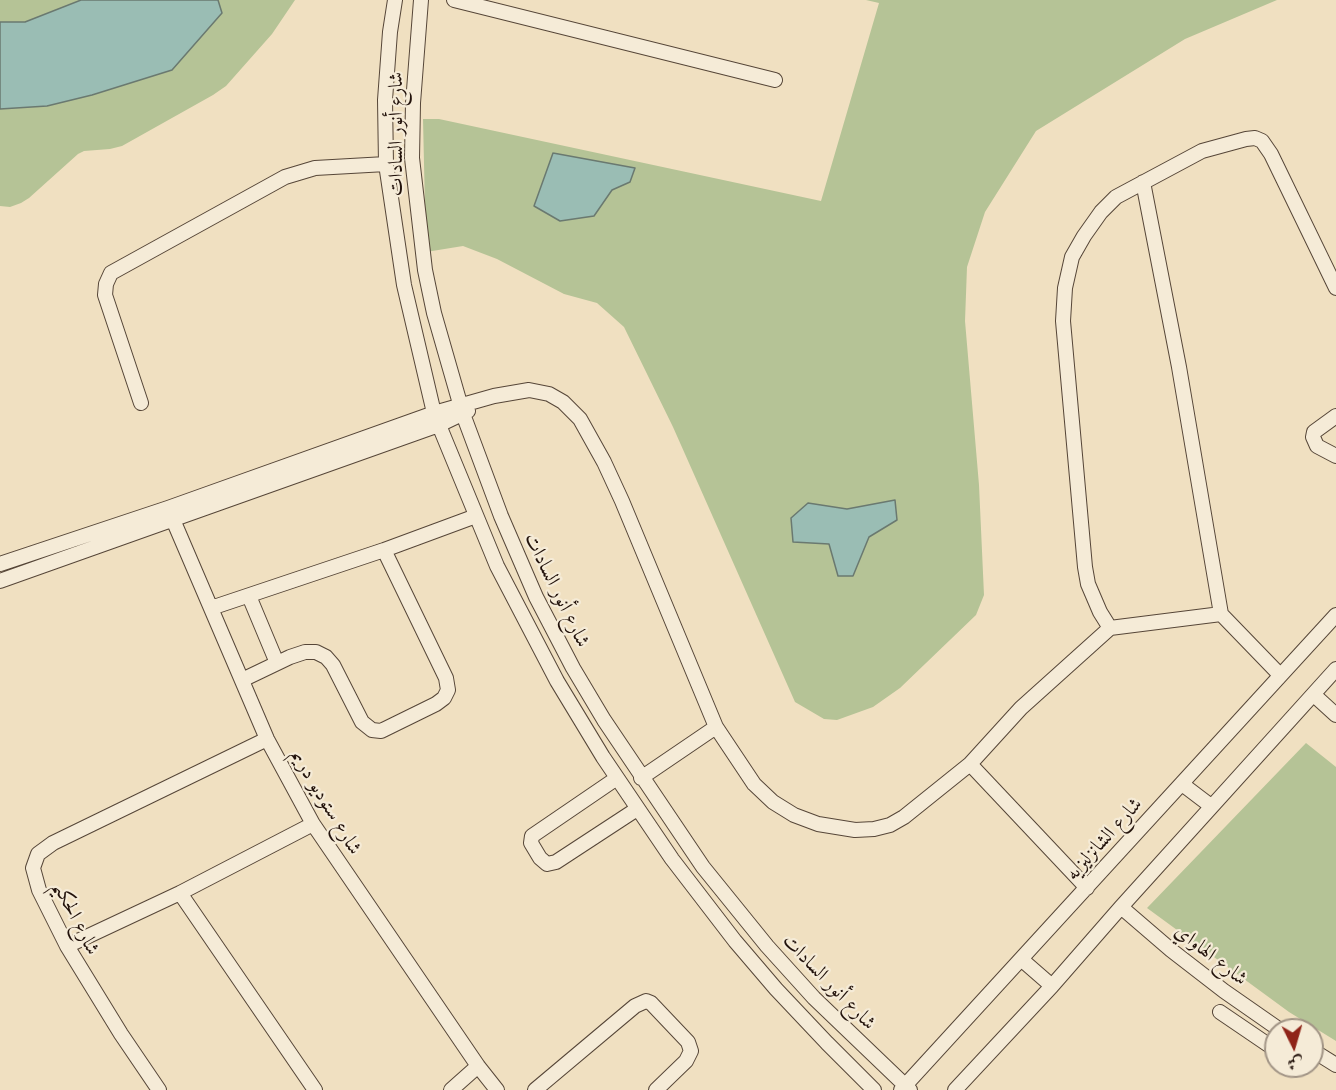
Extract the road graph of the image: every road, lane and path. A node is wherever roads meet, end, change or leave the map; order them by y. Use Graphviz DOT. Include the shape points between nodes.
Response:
graph roads {
  1 [pos="395,0"];
  2 [pos="422,0"];
  3 [pos="454,0"];
  4 [pos="775,80"];
  5 [pos="386,164"];
  6 [pos="1143,182"];
  7 [pos="1336,288"];
  8 [pos="141,403"];
  9 [pos="461,410"];
  10 [pos="1336,416"];
  11 [pos="437,419"];
  12 [pos="1336,456"];
  13 [pos="170,514"];
  14 [pos="476,516"];
  15 [pos="384,550"];
  16 [pos="0,564"];
  17 [pos="0,581"];
  18 [pos="249,596"];
  19 [pos="211,608"];
  20 [pos="1221,614"];
  21 [pos="1336,615"];
  22 [pos="1110,628"];
  23 [pos="277,663"];
  24 [pos="1336,669"];
  25 [pos="1280,675"];
  26 [pos="242,680"];
  27 [pos="1314,695"];
  28 [pos="1336,715"];
  29 [pos="716,727"];
  30 [pos="267,739"];
  31 [pos="970,764"];
  32 [pos="617,778"];
  33 [pos="641,778"];
  34 [pos="1182,784"];
  35 [pos="1211,806"];
  36 [pos="637,809"];
  37 [pos="313,824"];
  38 [pos="1087,888"];
  39 [pos="180,893"];
  40 [pos="1121,907"];
  41 [pos="67,946"];
  42 [pos="1021,959"];
  43 [pos="1052,986"];
  44 [pos="1249,1008"];
  45 [pos="1220,1012"];
  46 [pos="1264,1019"];
  47 [pos="1238,1025"];
  48 [pos="1253,1035"];
  49 [pos="1264,1042"];
  50 [pos="478,1066"];
  51 [pos="905,1089"];
  52 [pos="159,1090"];
  53 [pos="315,1090"];
  54 [pos="451,1090"];
  55 [pos="497,1090"];
  56 [pos="535,1090"];
  57 [pos="656,1090"];
  58 [pos="874,1090"];
  59 [pos="955,1090"];
  1 -- 5 [label="street, شارع أنور السادات" via="385,100"];
  2 -- 9 [label="street, شارع أنور السادات" via="413,103 414,185 429,291"];
  3 -- 4 [label="street"];
  5 -- 8 [label="street" via="315,168 285,177 111,273 105,295"];
  5 -- 11 [label="street, شارع أنور السادات" via="404,285"];
  6 -- 7 [label="street" via="1202,151 1246,139 1262,141 1280,170"];
  6 -- 20 [label="street"];
  6 -- 22 [label="street" via="1116,197 1101,212 1072,258 1065,288 1063,321 1084,567 1096,604"];
  9 -- 11 [label="street"];
  9 -- 29 [label="street" via="483,400 522,391 549,394 580,419 622,501"];
  9 -- 33 [label="street, شارع أنور السادات" via="536,597 603,720"];
  10 -- 12 [label="street" via="1314,432 1313,437 1317,446"];
  11 -- 13 [label="street"];
  11 -- 14 [label="street, شارع أنور السادات"];
  13 -- 16 [label="street"];
  13 -- 17 [label="street"];
  13 -- 19 [label="street, شارع ستوديو دريم"];
  14 -- 15 [label="street"];
  14 -- 32 [label="street, شارع أنور السادات" via="520,613"];
  15 -- 18 [label="street"];
  15 -- 23 [label="street" via="447,678 444,698 381,731 372,730 358,717 326,657 305,652"];
  18 -- 19 [label="street"];
  18 -- 23 [label="street"];
  19 -- 26 [label="street, شارع ستوديو دريم"];
  20 -- 22 [label="street"];
  20 -- 25 [label="street"];
  21 -- 25 [label="street, شارع الشانزليزيه"];
  22 -- 31 [label="street" via="1021,708"];
  23 -- 26 [label="street"];
  24 -- 27 [label="street"];
  25 -- 34 [label="street, شارع الشانزليزيه"];
  26 -- 30 [label="street, شارع ستوديو دريم"];
  27 -- 28 [label="street"];
  27 -- 35 [label="street"];
  29 -- 31 [label="street" via="754,784 773,802 818,824 855,830 874,830 904,817"];
  29 -- 33 [label="street"];
  30 -- 37 [label="street, شارع ستوديو دريم"];
  30 -- 41 [label="street, شارع الحكيم" via="53,843 38,854 33,868 35,879"];
  31 -- 38 [label="street"];
  32 -- 36 [label="street, شارع أنور السادات"];
  32 -- 36 [label="street" via="532,836 531,843 540,858 547,864 556,862"];
  33 -- 51 [label="street, شارع أنور السادات" via="703,867 761,938 814,998"];
  34 -- 35 [label="street"];
  34 -- 38 [label="street, شارع الشانزليزيه"];
  35 -- 40 [label="street"];
  36 -- 58 [label="street, شارع أنور السادات" via="735,941"];
  37 -- 39 [label="street"];
  37 -- 50 [label="street, شارع ستوديو دريم"];
  38 -- 42 [label="street, شارع الشانزليزيه"];
  39 -- 41 [label="street"];
  39 -- 53 [label="street"];
  40 -- 43 [label="street"];
  40 -- 44 [label="street, شارع الهاواي"];
  41 -- 52 [label="street, شارع الحكيم"];
  42 -- 43 [label="street"];
  42 -- 51 [label="street, شارع الشانزليزيه"];
  43 -- 59 [label="street"];
  44 -- 46 [label="street, شارع الهاواي"];
  44 -- 47 [label="street"];
  45 -- 47 [label="street"];
  46 -- 48 [label="street"];
  47 -- 48 [label="street"];
  48 -- 49 [label="street"];
  50 -- 54 [label="street"];
  50 -- 55 [label="street, شارع ستوديو دريم"];
  56 -- 57 [label="street" via="635,1005 646,1001 687,1042 691,1051"];
}
